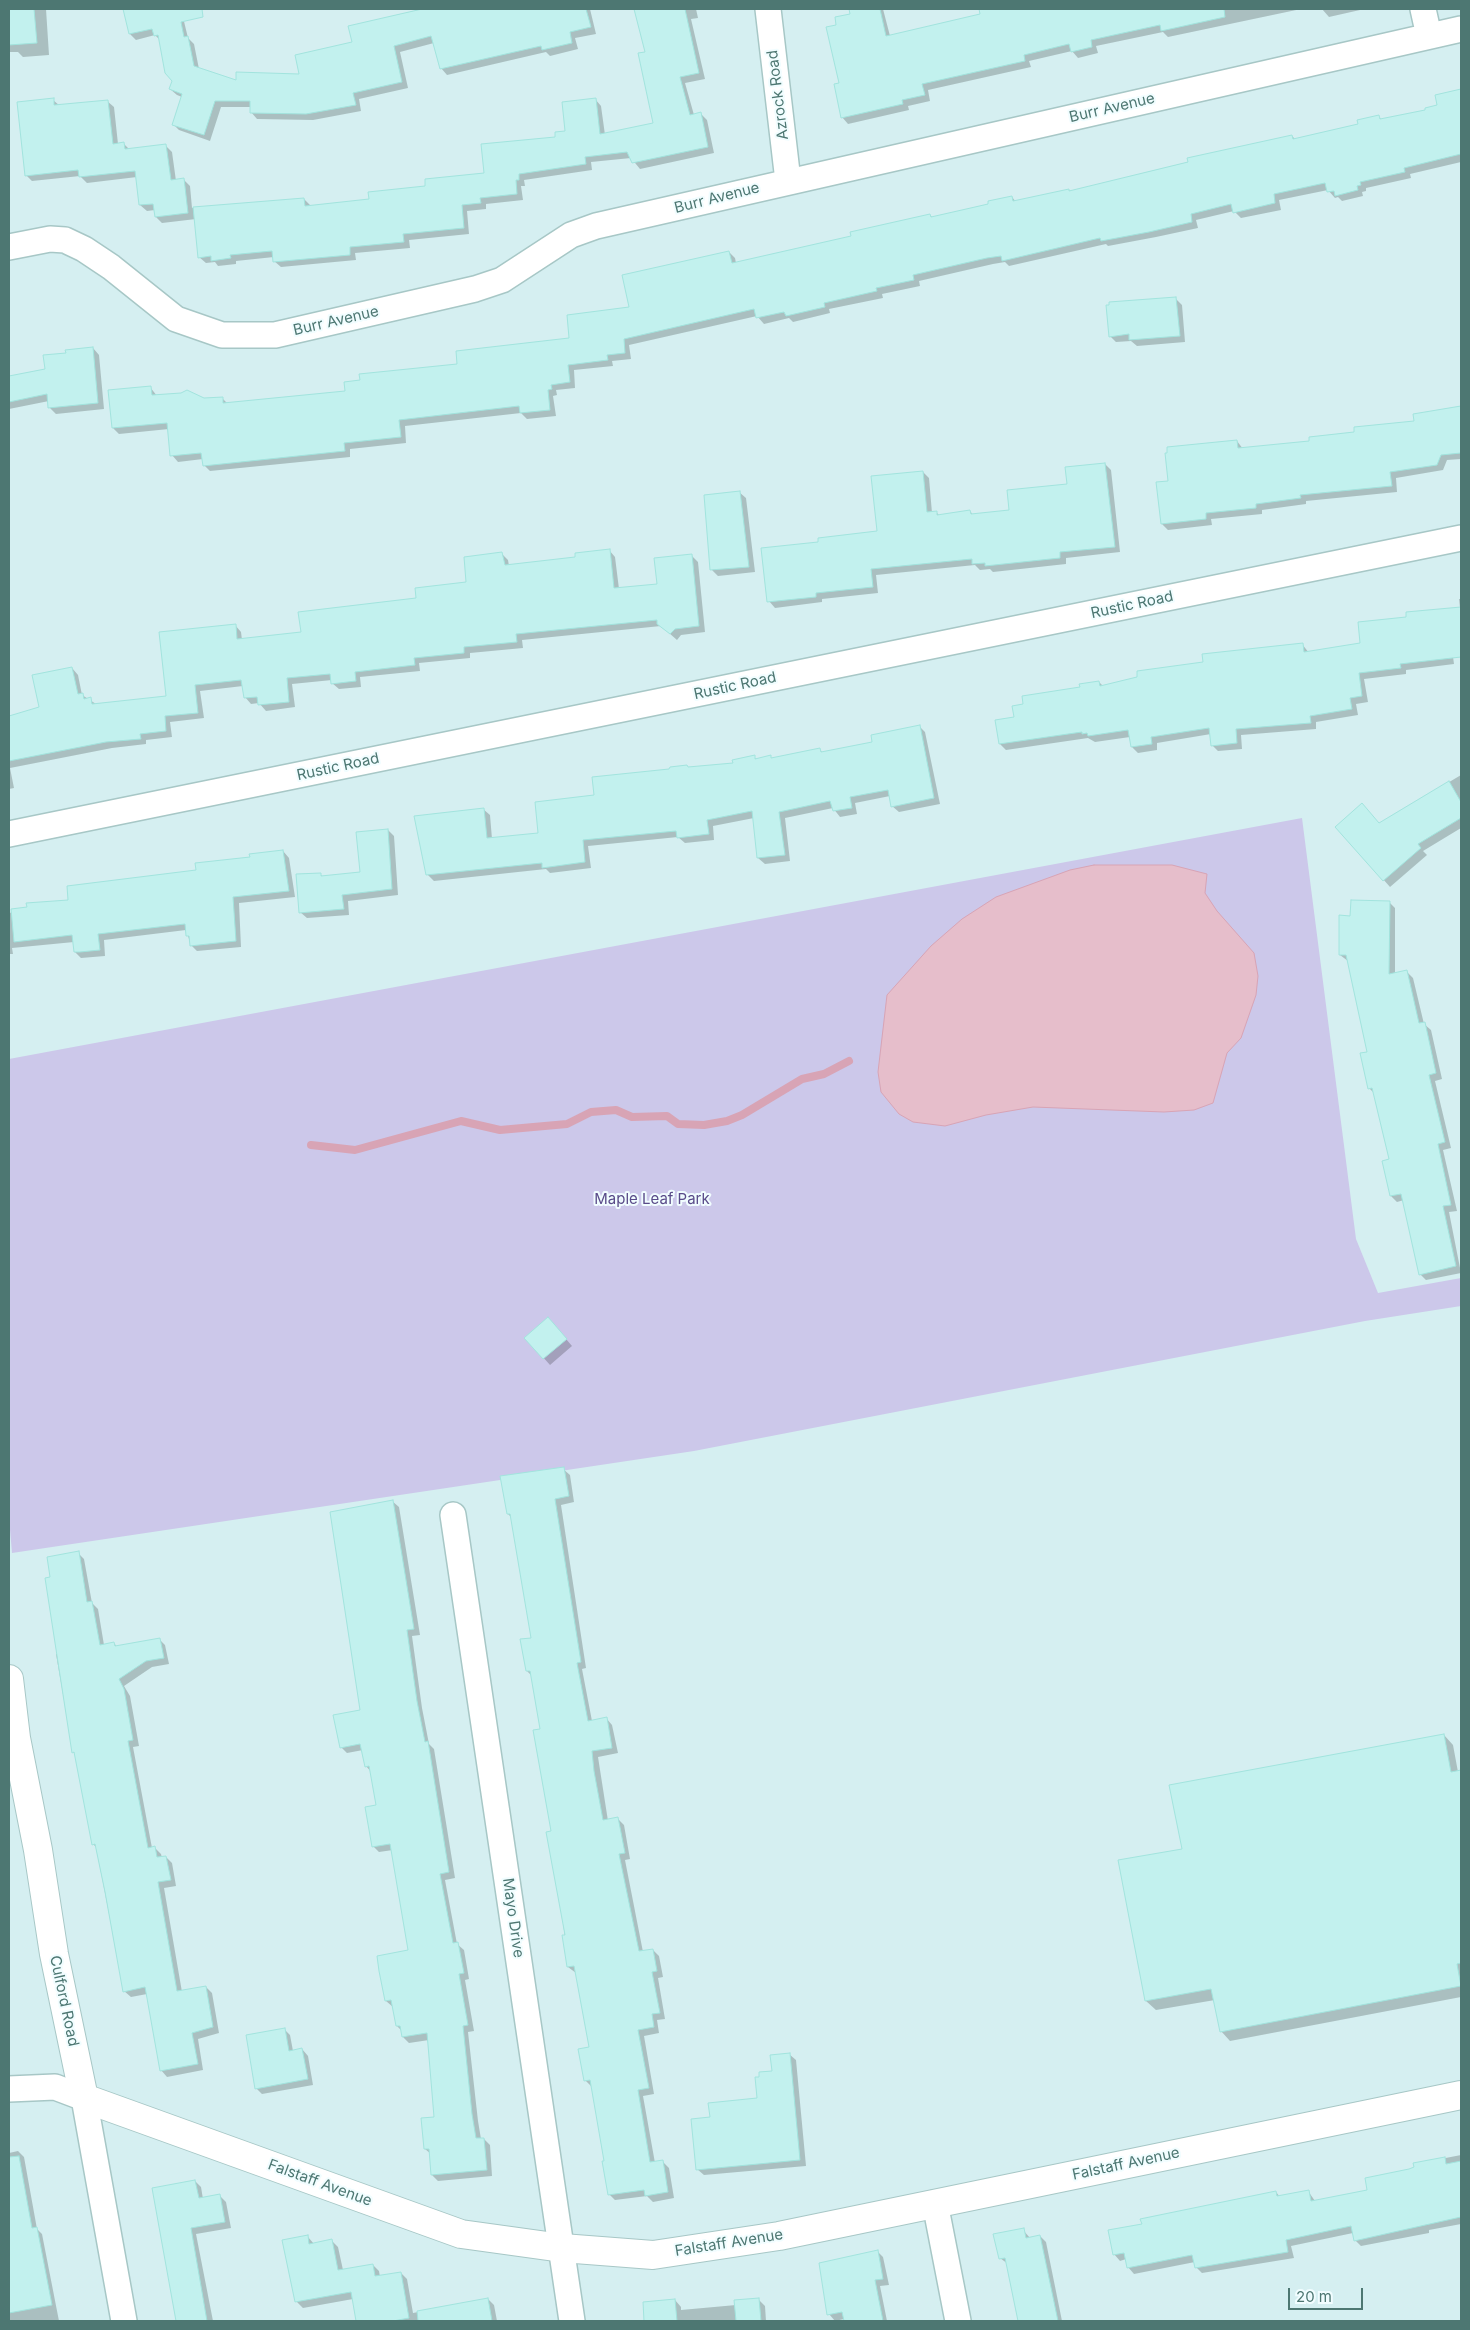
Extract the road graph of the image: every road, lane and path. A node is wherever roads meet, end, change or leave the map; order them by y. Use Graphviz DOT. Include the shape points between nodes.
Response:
graph roads {
  1 [pos="768,9"];
  2 [pos="1423,9"];
  3 [pos="1461,29"];
  4 [pos="1429,36"];
  5 [pos="788,181"];
  6 [pos="9,247"];
  7 [pos="1461,538"];
  8 [pos="9,834"];
  9 [pos="453,1515"];
  10 [pos="9,1679"];
  11 [pos="9,2089"];
  12 [pos="1461,2095"];
  13 [pos="84,2098"];
  14 [pos="934,2203"];
  15 [pos="562,2248"];
  16 [pos="124,2321"];
  17 [pos="572,2321"];
  18 [pos="958,2321"];
  1 -- 5 [label="street, Azrock Road"];
  2 -- 4 [label="street"];
  3 -- 4 [label="street, Burr Avenue"];
  4 -- 5 [label="street, Burr Avenue"];
  5 -- 6 [label="street, Burr Avenue" via="596,226 571,235 502,280 475,289 275,335 222,335 176,319 111,267 64,240 50,239"];
  7 -- 8 [label="street, Rustic Road"];
  9 -- 15 [label="street, Mayo Drive"];
  10 -- 13 [label="street, Culford Road" via="16,1738 54,1954"];
  11 -- 13 [label="street, Falstaff Avenue" via="55,2088"];
  12 -- 14 [label="street, Falstaff Avenue"];
  13 -- 15 [label="street, Falstaff Avenue" via="461,2234"];
  13 -- 16 [label="street, Culford Road"];
  14 -- 15 [label="street, Falstaff Avenue" via="779,2236 653,2255"];
  14 -- 18 [label="street"];
  15 -- 17 [label="street, Mayo Drive"];
}
